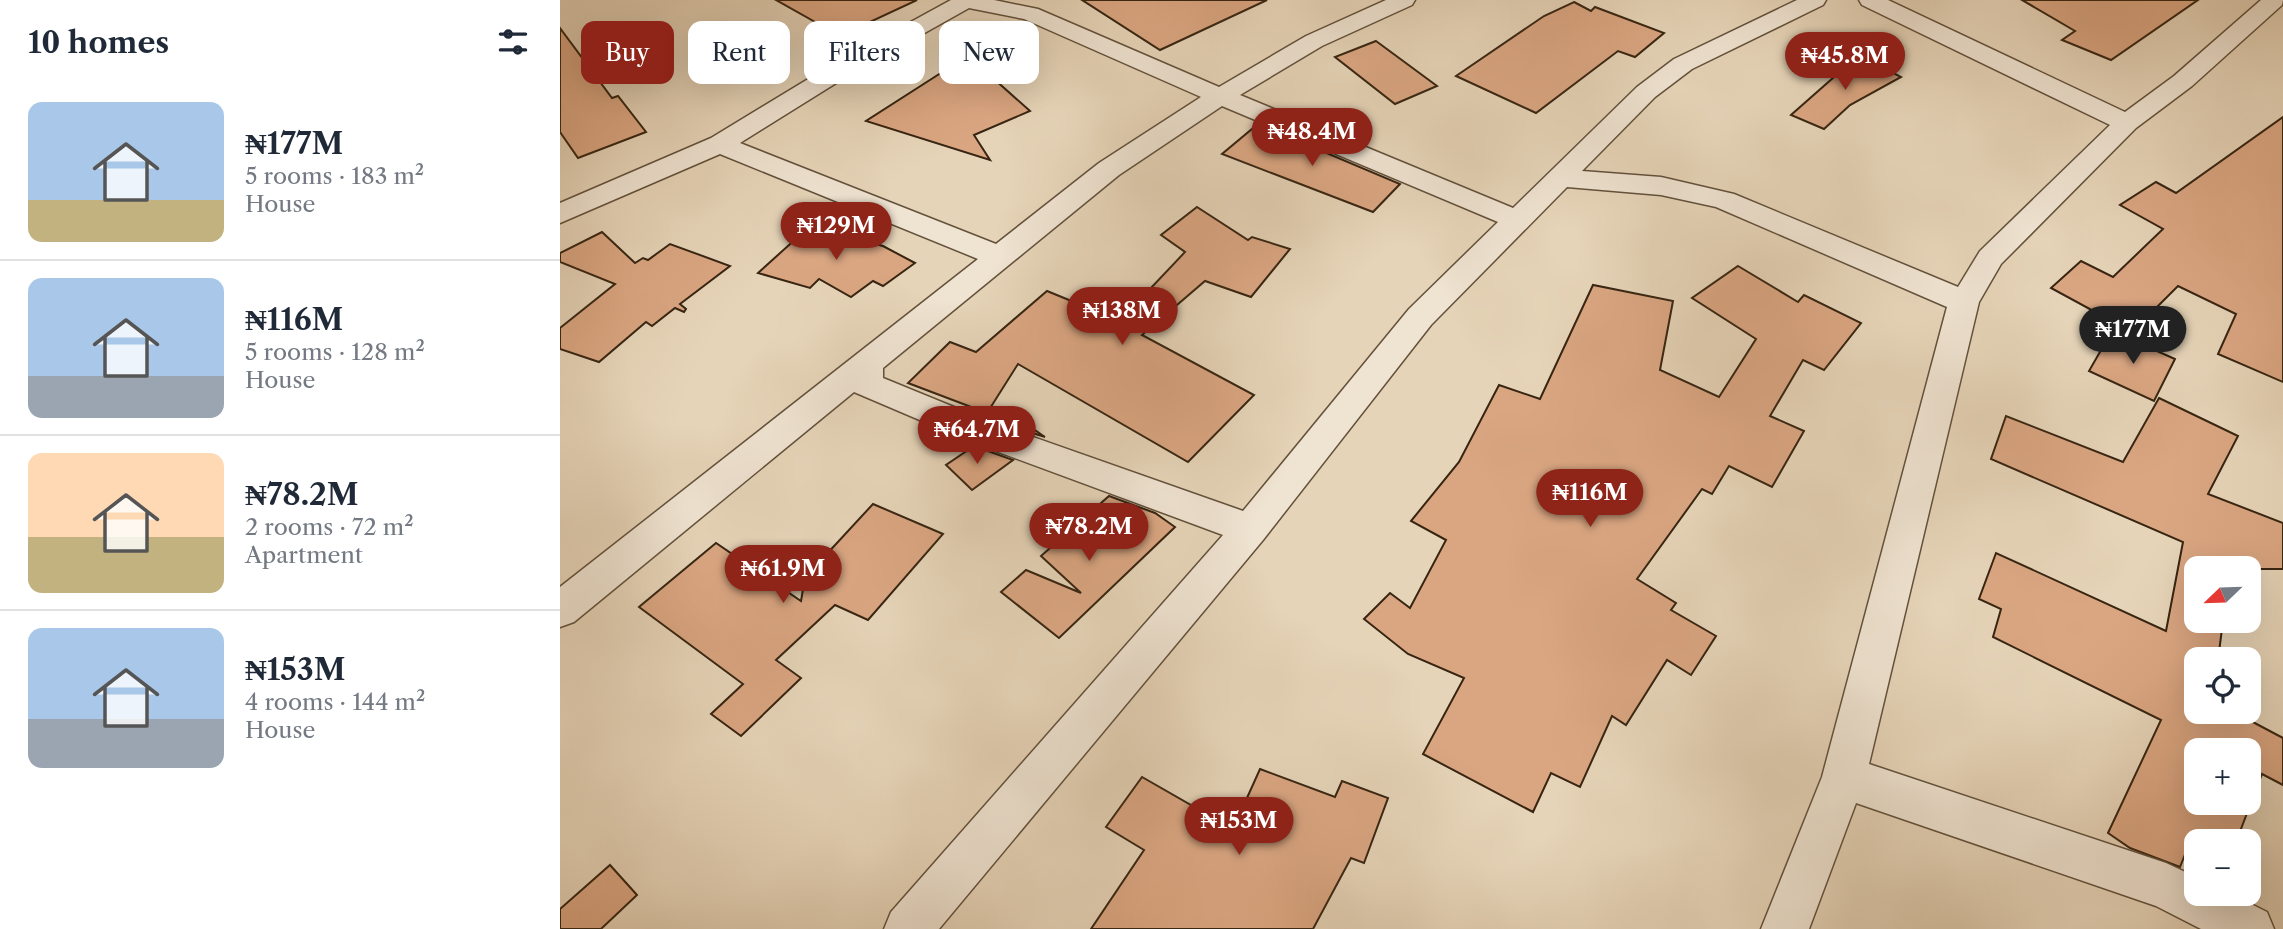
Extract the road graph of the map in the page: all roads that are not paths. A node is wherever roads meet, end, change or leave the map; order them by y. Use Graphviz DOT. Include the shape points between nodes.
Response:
graph roads {
  1 [pos="967,0"];
  2 [pos="1404,0"];
  3 [pos="1815,0"];
  4 [pos="1870,0"];
  5 [pos="2274,0"];
  6 [pos="1220,96"];
  7 [pos="2127,123"];
  8 [pos="720,144"];
  9 [pos="1560,178"];
  10 [pos="560,214"];
  11 [pos="1518,220"];
  12 [pos="1001,257"];
  13 [pos="1964,302"];
  14 [pos="867,364"];
  15 [pos="1250,529"];
  16 [pos="560,610"];
  17 [pos="1844,777"];
  18 [pos="908,929"];
  19 [pos="1785,929"];
  20 [pos="2250,929"];
  1 -- 6 [label="street" via="1030,14"];
  1 -- 8 [label="street"];
  2 -- 6 [label="street" via="1314,41"];
  3 -- 9 [label="street" via="1683,64 1646,92"];
  4 -- 7 [label="street"];
  5 -- 7 [label="street" via="2183,81"];
  6 -- 11 [label="street"];
  6 -- 12 [label="street" via="1109,170"];
  7 -- 13 [label="street" via="1990,258"];
  8 -- 10 [label="street"];
  8 -- 12 [label="street"];
  9 -- 11 [label="street"];
  9 -- 13 [label="street" via="1661,186 1724,200"];
  11 -- 15 [label="street" via="1420,317"];
  12 -- 14 [label="street"];
  13 -- 17 [label="street"];
  14 -- 15 [label="street" via="866,385 981,432"];
  14 -- 16 [label="street"];
  15 -- 18 [label="street"];
  17 -- 19 [label="street"];
  17 -- 20 [label="street" via="2166,886"];
}
